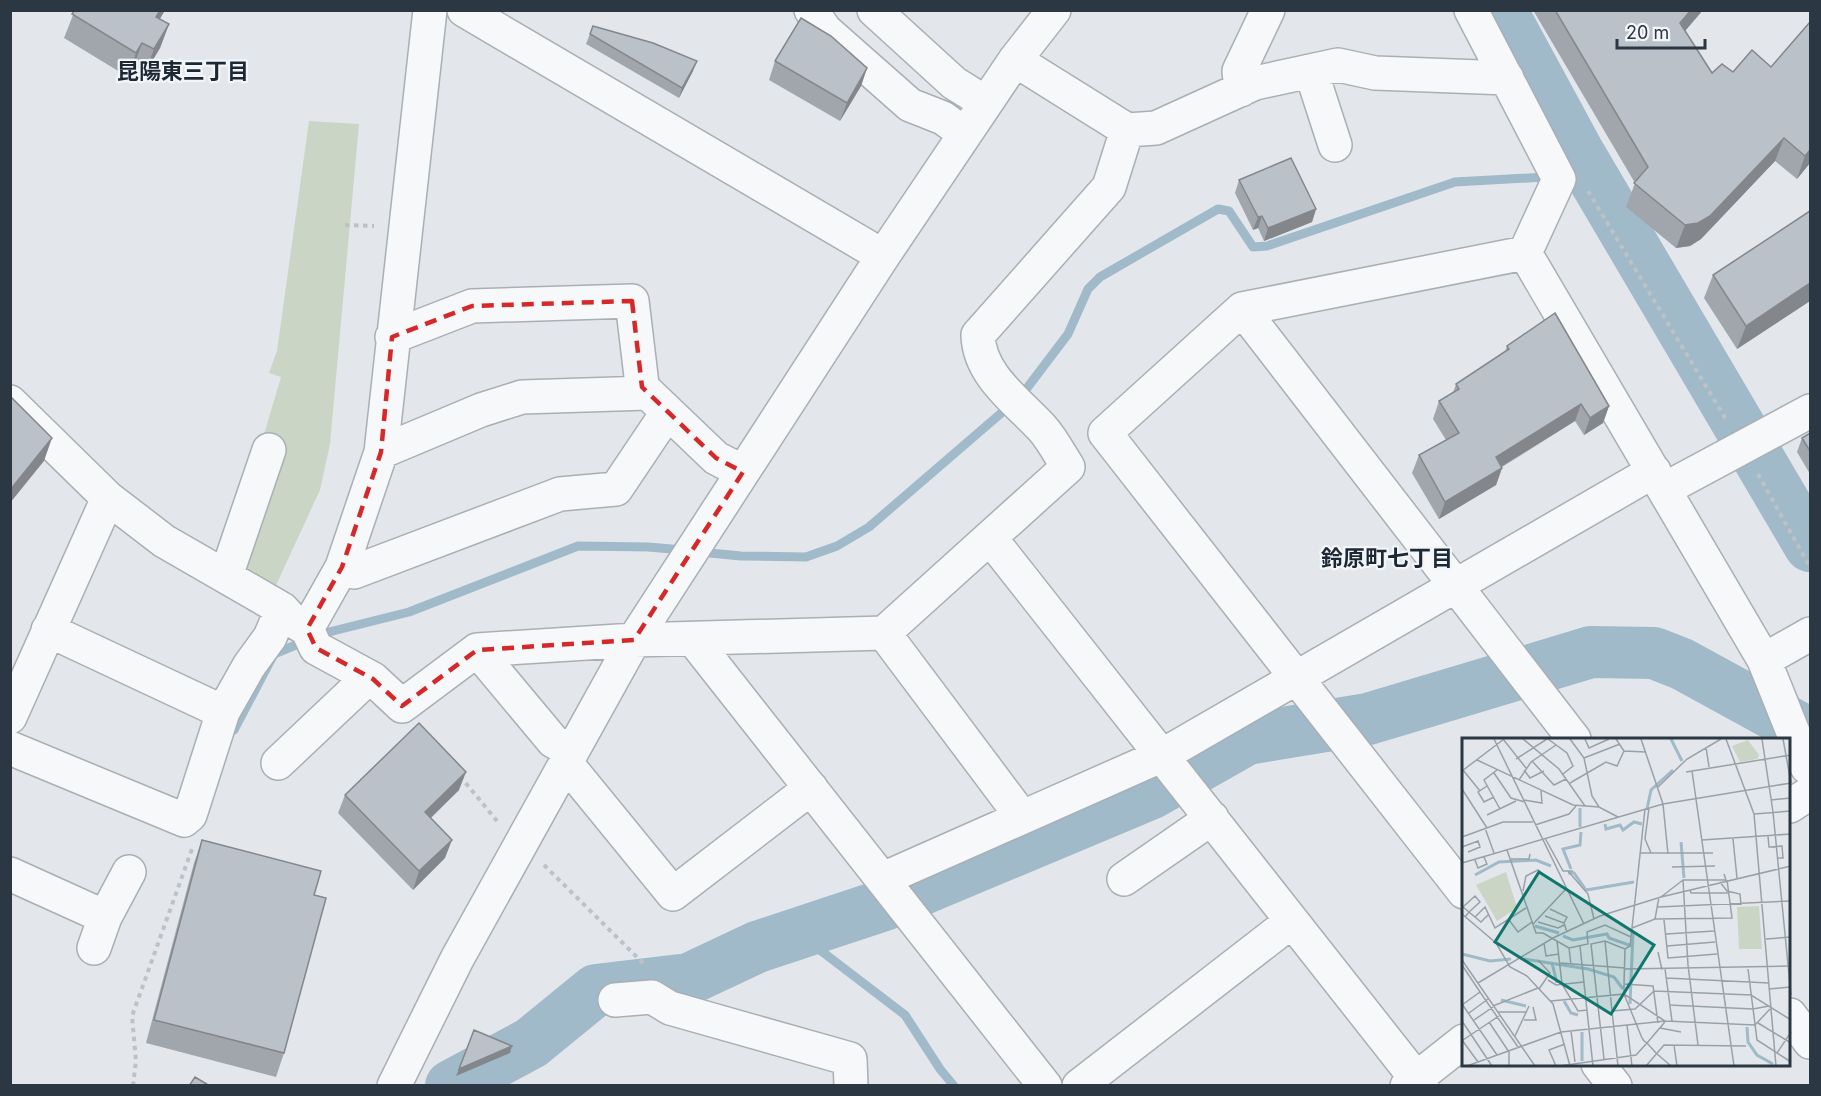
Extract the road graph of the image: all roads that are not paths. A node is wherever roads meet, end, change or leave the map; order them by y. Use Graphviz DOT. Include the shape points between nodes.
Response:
graph roads {
  1 [pos="430,10"];
  2 [pos="464,10"];
  3 [pos="811,10"];
  4 [pos="874,10"];
  5 [pos="1054,10"];
  6 [pos="1268,10"];
  7 [pos="1471,10"];
  8 [pos="1015,60"];
  9 [pos="1311,71"];
  10 [pos="1507,78"];
  11 [pos="1241,90"];
  12 [pos="986,103"];
  13 [pos="1127,130"];
  14 [pos="965,134"];
  15 [pos="1335,145"];
  16 [pos="1525,253"];
  17 [pos="883,256"];
  18 [pos="1242,309"];
  19 [pos="392,337"];
  20 [pos="10,402"];
  21 [pos="655,403"];
  22 [pos="1810,411"];
  23 [pos="1105,434"];
  24 [pos="269,450"];
  25 [pos="381,452"];
  26 [pos="1068,467"];
  27 [pos="743,472"];
  28 [pos="1660,480"];
  29 [pos="108,498"];
  30 [pos="991,539"];
  31 [pos="342,567"];
  32 [pos="226,576"];
  33 [pos="1455,585"];
  34 [pos="282,609"];
  35 [pos="307,629"];
  36 [pos="48,630"];
  37 [pos="884,633"];
  38 [pos="1810,634"];
  39 [pos="693,639"];
  40 [pos="634,640"];
  41 [pos="477,650"];
  42 [pos="1764,660"];
  43 [pos="369,677"];
  44 [pos="1297,679"];
  45 [pos="223,712"];
  46 [pos="10,717"];
  47 [pos="1573,738"];
  48 [pos="10,748"];
  49 [pos="569,757"];
  50 [pos="278,763"];
  51 [pos="1174,769"];
  52 [pos="1810,769"];
  53 [pos="811,788"];
  54 [pos="1810,793"];
  55 [pos="1791,805"];
  56 [pos="1022,817"];
  57 [pos="1212,818"];
  58 [pos="129,872"];
  59 [pos="10,874"];
  60 [pos="1124,879"];
  61 [pos="1462,889"];
  62 [pos="894,892"];
  63 [pos="105,917"];
  64 [pos="1292,921"];
  65 [pos="94,948"];
  66 [pos="615,1000"];
  67 [pos="1791,1016"];
  68 [pos="1810,1042"];
  69 [pos="1462,1043"];
  70 [pos="1599,1066"];
  71 [pos="1415,1083"];
  72 [pos="394,1086"];
  73 [pos="851,1086"];
  74 [pos="1045,1086"];
  75 [pos="1079,1086"];
  76 [pos="1615,1086"];
  1 -- 19 [label="street"];
  2 -- 17 [label="street"];
  3 -- 14 [label="street" via="825,30 910,105 943,118"];
  4 -- 12 [label="street" via="954,83"];
  5 -- 8 [label="street"];
  6 -- 11 [label="street" via="1239,70"];
  7 -- 10 [label="street"];
  8 -- 12 [label="street"];
  8 -- 13 [label="street"];
  9 -- 10 [label="street" via="1338,65 1375,73"];
  9 -- 11 [label="street" via="1255,83"];
  9 -- 15 [label="street"];
  10 -- 16 [label="street" via="1559,179"];
  11 -- 13 [label="street" via="1156,128"];
  12 -- 14 [label="street"];
  13 -- 26 [label="street" via="1109,187 978,335 978,352 1006,395 1044,430"];
  14 -- 17 [label="street"];
  16 -- 18 [label="street"];
  16 -- 28 [label="street"];
  17 -- 27 [label="street"];
  18 -- 23 [label="street"];
  18 -- 33 [label="street"];
  19 -- 21 [label="street" via="472,306 632,301"];
  19 -- 25 [label="street"];
  20 -- 29 [label="street"];
  21 -- 25 [label="street" via="522,397"];
  21 -- 27 [label="street" via="716,458"];
  21 -- 31 [label="street" via="616,489 560,494 354,572"];
  22 -- 28 [label="street" via="1743,447"];
  23 -- 26 [label="street"];
  23 -- 44 [label="street"];
  24 -- 32 [label="street"];
  25 -- 31 [label="street"];
  26 -- 30 [label="street"];
  27 -- 40 [label="street"];
  28 -- 33 [label="street"];
  28 -- 42 [label="street"];
  29 -- 32 [label="street" via="165,541"];
  29 -- 36 [label="street"];
  30 -- 37 [label="street"];
  30 -- 51 [label="street"];
  31 -- 35 [label="street"];
  32 -- 34 [label="street"];
  33 -- 44 [label="street"];
  33 -- 47 [label="street"];
  34 -- 35 [label="street"];
  34 -- 45 [label="street" via="270,637"];
  35 -- 43 [label="street" via="316,648"];
  36 -- 45 [label="street"];
  36 -- 46 [label="street"];
  37 -- 39 [label="street"];
  37 -- 56 [label="street"];
  38 -- 42 [label="street"];
  39 -- 40 [label="street"];
  39 -- 53 [label="street"];
  40 -- 41 [label="street"];
  40 -- 49 [label="street"];
  41 -- 43 [label="street" via="402,706"];
  41 -- 49 [label="street"];
  42 -- 52 [label="street"];
  43 -- 50 [label="street"];
  44 -- 51 [label="street"];
  44 -- 61 [label="street"];
  45 -- 48 [label="street" via="190,815 184,820"];
  49 -- 53 [label="street" via="673,894"];
  49 -- 72 [label="street" via="457,959"];
  51 -- 56 [label="street"];
  51 -- 57 [label="street"];
  53 -- 62 [label="street"];
  54 -- 55 [label="street"];
  56 -- 62 [label="street"];
  57 -- 60 [label="street"];
  57 -- 64 [label="street"];
  58 -- 63 [label="street"];
  59 -- 63 [label="street"];
  62 -- 74 [label="street"];
  63 -- 65 [label="street"];
  64 -- 71 [label="street"];
  64 -- 75 [label="street"];
  66 -- 73 [label="street" via="652,998 670,1008 850,1059"];
  67 -- 68 [label="street"];
  69 -- 71 [label="street"];
  70 -- 76 [label="street"];
}
